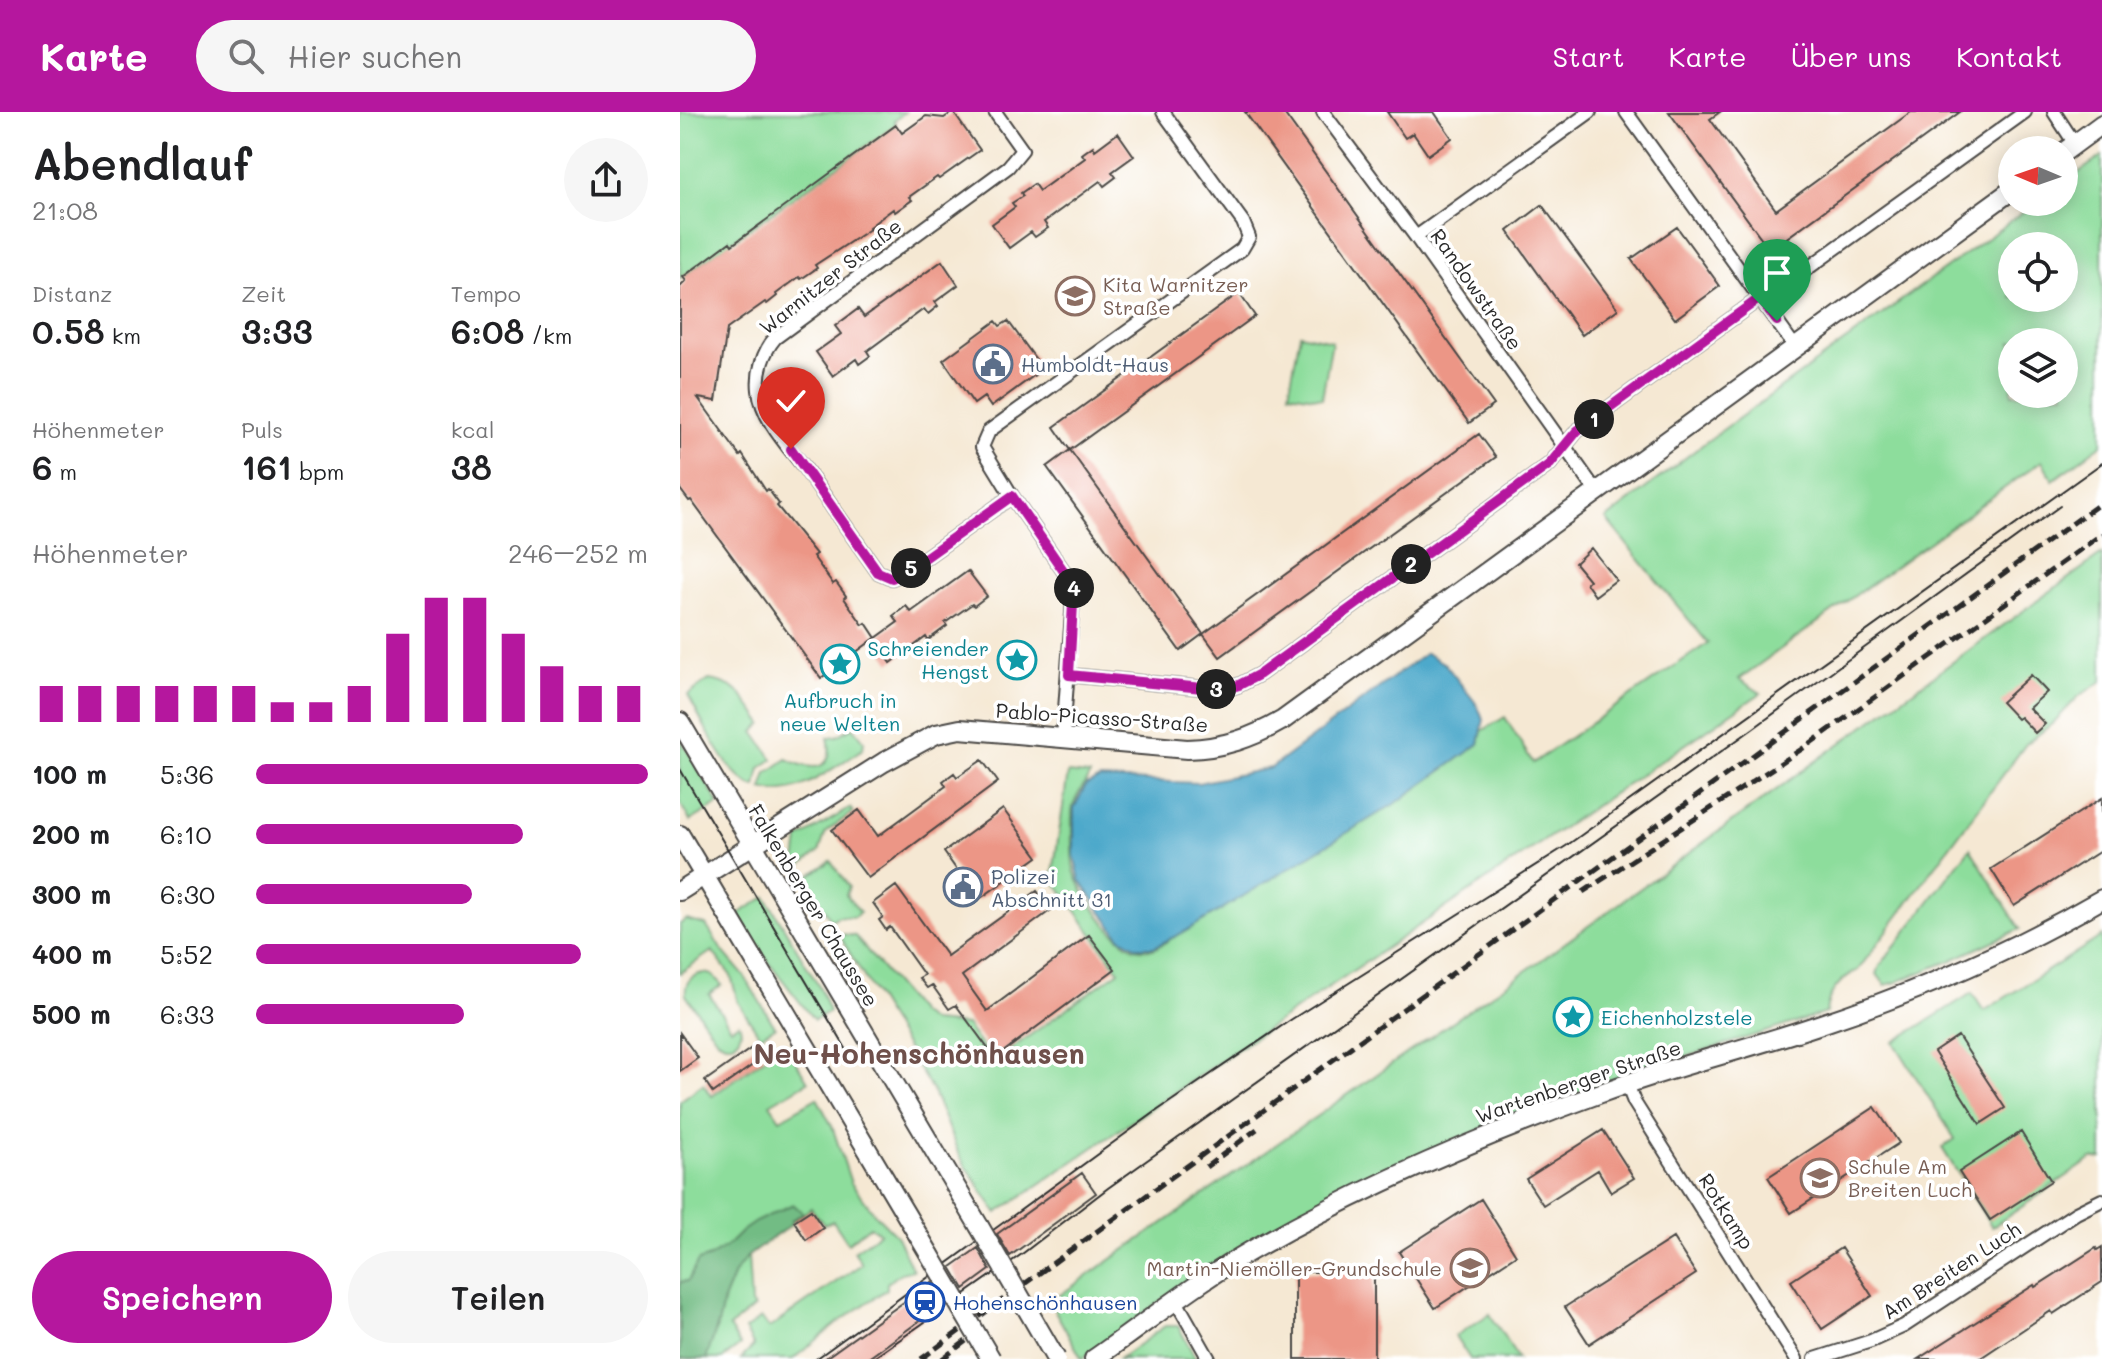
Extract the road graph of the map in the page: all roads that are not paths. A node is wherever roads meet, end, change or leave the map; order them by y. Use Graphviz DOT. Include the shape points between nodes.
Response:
graph roads {
  1 [pos="995,112"];
  2 [pos="1163,112"];
  3 [pos="1323,112"];
  4 [pos="1590,112"];
  5 [pos="1626,112"];
  6 [pos="2025,112"];
  7 [pos="2053,112"];
  8 [pos="2102,124"];
  9 [pos="2064,136"];
  10 [pos="2078,141"];
  11 [pos="1998,200"];
  12 [pos="1416,237"];
  13 [pos="1760,298"];
  14 [pos="1795,347"];
  15 [pos="1564,446"];
  16 [pos="1596,491"];
  17 [pos="1012,496"];
  18 [pos="1069,675"];
  19 [pos="680,722"];
  20 [pos="1063,737"];
  21 [pos="680,835"];
  22 [pos="752,844"];
  23 [pos="703,875"];
  24 [pos="680,891"];
  25 [pos="2102,899"];
  26 [pos="1627,1084"];
  27 [pos="2102,1200"];
  28 [pos="1176,1301"];
  29 [pos="991,1359"];
  30 [pos="1056,1359"];
  31 [pos="1094,1359"];
  32 [pos="1209,1359"];
  33 [pos="1796,1359"];
  34 [pos="1815,1359"];
  1 -- 17 [label="street, Warnitzer Straße" via="1022,150 1008,167 775,338 759,374 759,392 766,415 878,572 892,578"];
  2 -- 17 [label="street" via="1249,237 1242,249 989,431 982,447"];
  3 -- 12 [label="street, Randowstraße"];
  4 -- 12 [label="street"];
  5 -- 13 [label="street"];
  6 -- 13 [label="street, Pablo-Picasso-Straße"];
  7 -- 9 [label="street"];
  8 -- 10 [label="main road"];
  11 -- 14 [label="main road, Pablo-Picasso-Straße"];
  12 -- 15 [label="street, Randowstraße"];
  13 -- 14 [label="street"];
  13 -- 15 [label="street, Pablo-Picasso-Straße" via="1577,431"];
  14 -- 16 [label="main road, Pablo-Picasso-Straße"];
  15 -- 16 [label="street, Randowstraße"];
  15 -- 18 [label="street, Pablo-Picasso-Straße" via="1550,464 1239,685 1223,690"];
  16 -- 20 [label="main road, Pablo-Picasso-Straße" via="1261,733 1211,748 1187,749"];
  17 -- 18 [label="street" via="1074,586"];
  18 -- 20 [label="street"];
  19 -- 22 [label="main road, Falkenberger Chaussee"];
  20 -- 22 [label="main road, Pablo-Picasso-Straße" via="960,729 936,734"];
  21 -- 23 [label="main road"];
  22 -- 23 [label="main road, Pablo-Picasso-Straße"];
  22 -- 30 [label="main road, Falkenberger Chaussee, bridge"];
  23 -- 24 [label="main road, Pablo-Picasso-Straße"];
  23 -- 29 [label="main road, bridge"];
  25 -- 26 [label="main road, Wartenberger Straße" via="1986,961 1874,1006"];
  26 -- 28 [label="main road, Wartenberger Straße" via="1411,1169 1253,1249"];
  26 -- 33 [label="street, Rotkamp"];
  27 -- 34 [label="street, Am Breiten Luch" via="1904,1326"];
  28 -- 31 [label="main road, Wartenberger Straße"];
  28 -- 32 [label="street"];
}
